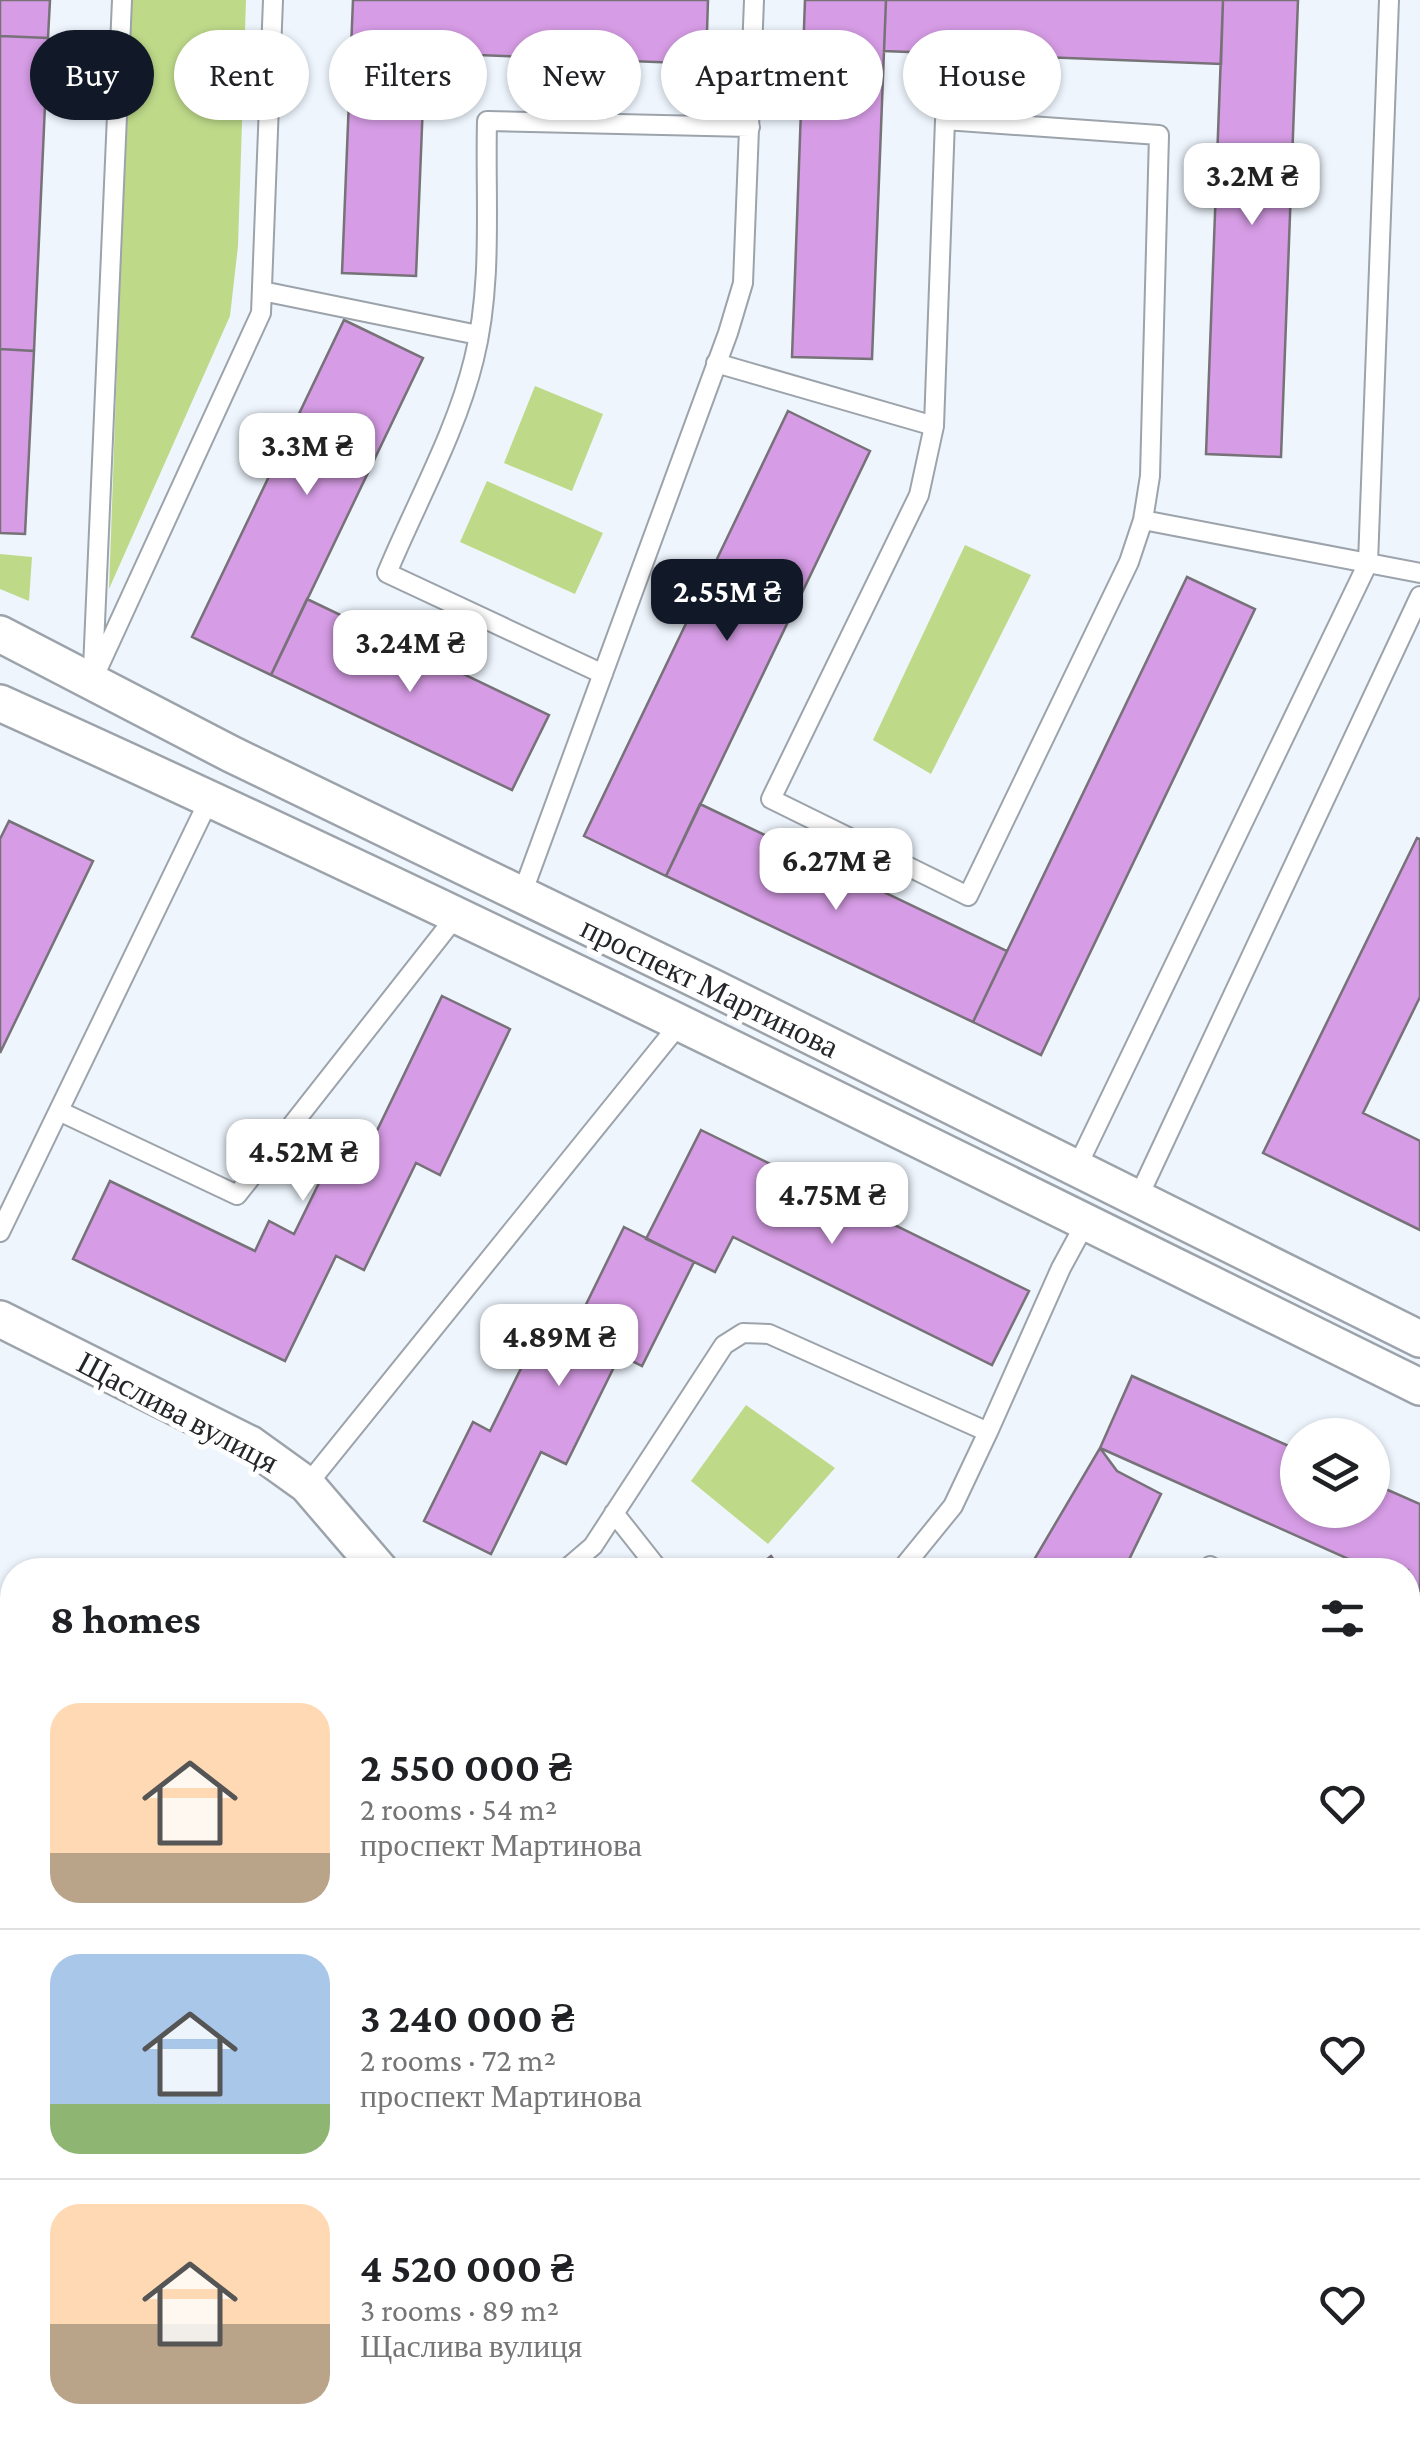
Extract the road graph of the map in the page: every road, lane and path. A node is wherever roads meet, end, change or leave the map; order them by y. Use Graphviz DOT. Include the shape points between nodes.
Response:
graph roads {
  1 [pos="122,0"];
  2 [pos="273,0"];
  3 [pos="754,0"];
  4 [pos="1389,0"];
  5 [pos="750,127"];
  6 [pos="262,291"];
  7 [pos="478,335"];
  8 [pos="716,364"];
  9 [pos="934,426"];
  10 [pos="1144,520"];
  11 [pos="1368,563"];
  12 [pos="1420,573"];
  13 [pos="1420,596"];
  14 [pos="0,634"];
  15 [pos="602,674"];
  16 [pos="92,680"];
  17 [pos="0,703"];
  18 [pos="231,754"];
  19 [pos="210,798"];
  20 [pos="522,894"];
  21 [pos="457,915"];
  22 [pos="710,986"];
  23 [pos="681,1022"];
  24 [pos="58,1111"];
  25 [pos="1090,1176"];
  26 [pos="1137,1200"];
  27 [pos="1086,1222"];
  28 [pos="0,1232"];
  29 [pos="0,1319"];
  30 [pos="1420,1339"];
  31 [pos="1420,1387"];
  32 [pos="988,1432"];
  33 [pos="307,1485"];
  34 [pos="614,1513"];
  35 [pos="370,1558"];
  36 [pos="578,1558"];
  37 [pos="650,1558"];
  38 [pos="911,1558"];
  1 -- 16 [label="lane"];
  2 -- 6 [label="lane"];
  3 -- 5 [label="lane"];
  4 -- 11 [label="lane"];
  5 -- 7 [label="lane" via="488,121"];
  5 -- 8 [label="lane" via="743,283"];
  6 -- 7 [label="lane"];
  6 -- 16 [label="lane" via="261,313"];
  7 -- 15 [label="lane" via="460,404 387,573"];
  8 -- 9 [label="lane"];
  8 -- 15 [label="lane"];
  9 -- 10 [label="lane" via="945,120 1158,136"];
  9 -- 10 [label="lane" via="919,495 771,799 968,896 1130,562"];
  10 -- 11 [label="lane"];
  11 -- 12 [label="lane"];
  11 -- 25 [label="lane"];
  13 -- 26 [label="lane"];
  14 -- 16 [label="street, проспект Мартинова"];
  15 -- 20 [label="lane"];
  16 -- 18 [label="street, проспект Мартинова"];
  17 -- 19 [label="street, проспект Мартинова"];
  18 -- 19 [label="street"];
  18 -- 20 [label="street, проспект Мартинова"];
  19 -- 21 [label="street, проспект Мартинова"];
  19 -- 24 [label="lane"];
  20 -- 22 [label="street, проспект Мартинова"];
  21 -- 23 [label="street, проспект Мартинова"];
  21 -- 24 [label="lane" via="237,1195"];
  22 -- 23 [label="street"];
  22 -- 25 [label="street, проспект Мартинова"];
  23 -- 27 [label="street, проспект Мартинова"];
  23 -- 33 [label="lane"];
  24 -- 28 [label="lane"];
  25 -- 26 [label="street, проспект Мартинова"];
  25 -- 27 [label="street"];
  26 -- 30 [label="street, проспект Мартинова"];
  27 -- 31 [label="street, проспект Мартинова"];
  27 -- 32 [label="lane"];
  29 -- 33 [label="street, Щаслива вулиця" via="250,1444"];
  32 -- 34 [label="lane" via="769,1334 743,1334 724,1346"];
  32 -- 38 [label="lane" via="953,1506"];
  33 -- 35 [label="street, Щаслива вулиця"];
  34 -- 36 [label="lane"];
  34 -- 37 [label="lane"];
}
